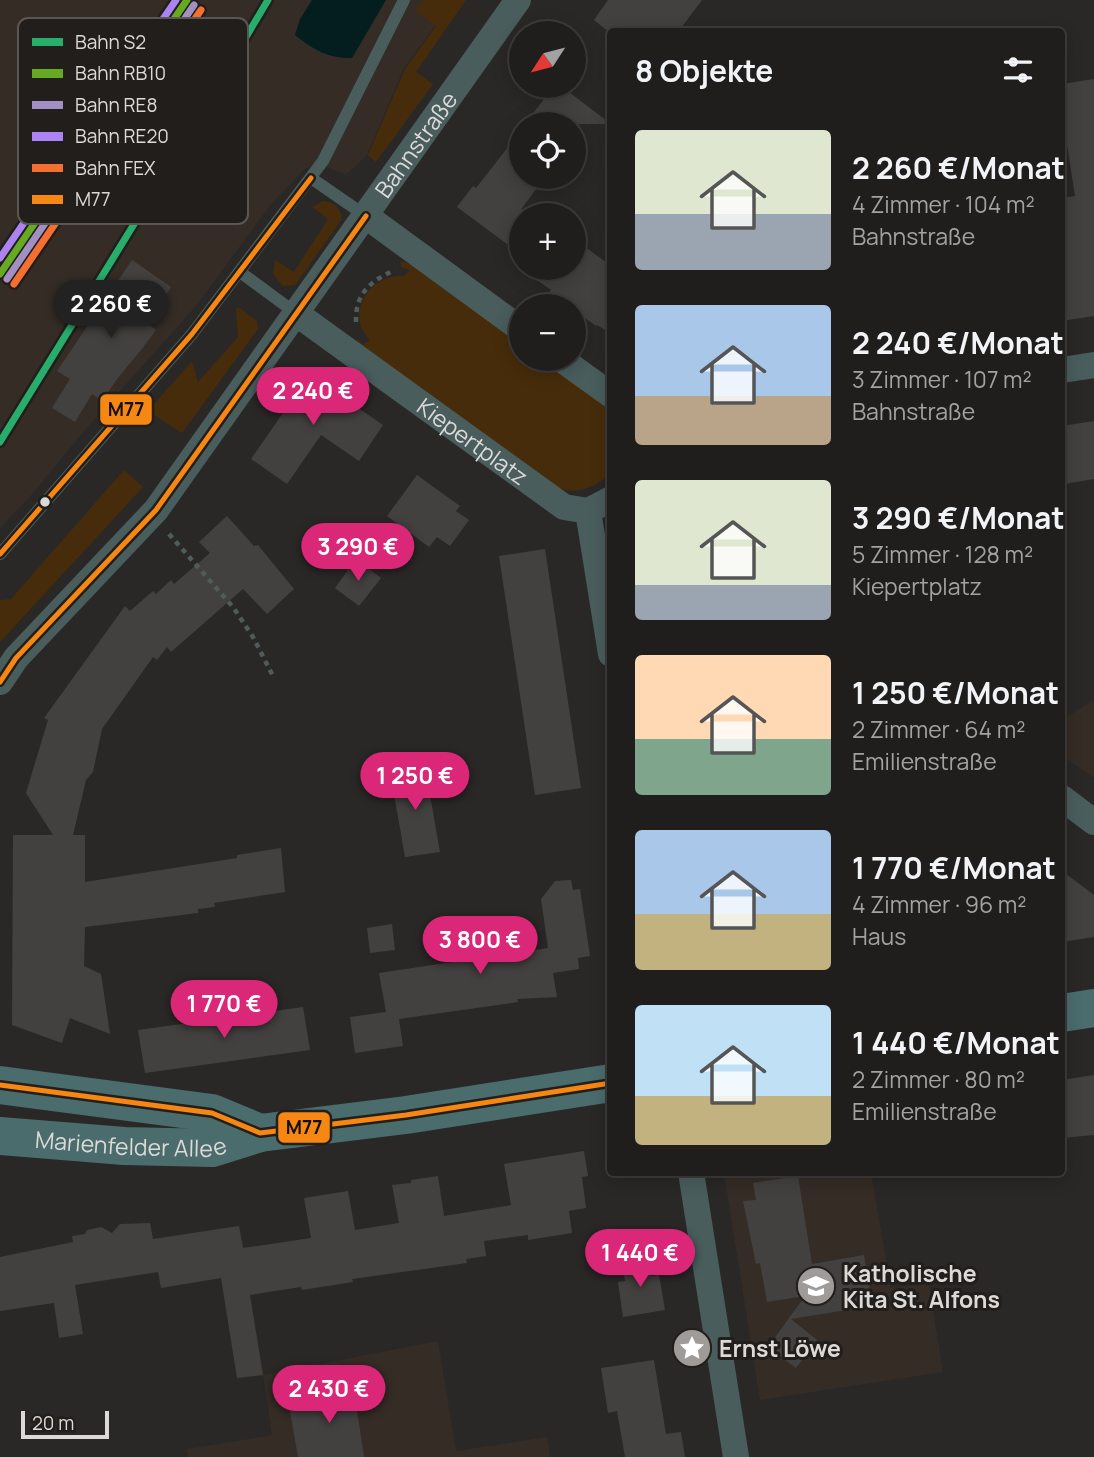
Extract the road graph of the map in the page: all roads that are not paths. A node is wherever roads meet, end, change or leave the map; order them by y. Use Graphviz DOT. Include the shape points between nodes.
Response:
graph roads {
  1 [pos="404,0"];
  2 [pos="518,0"];
  3 [pos="311,178"];
  4 [pos="366,216"];
  5 [pos="240,272"];
  6 [pos="297,314"];
  7 [pos="509,320"];
  8 [pos="1094,365"];
  9 [pos="1065,370"];
  10 [pos="578,371"];
  11 [pos="607,392"];
  12 [pos="600,505"];
  13 [pos="0,554"];
  14 [pos="607,600"];
  15 [pos="0,682"];
  16 [pos="1065,800"];
  17 [pos="1094,822"];
  18 [pos="1094,1008"];
  19 [pos="1065,1013"];
  20 [pos="607,1084"];
  21 [pos="0,1085"];
  22 [pos="260,1133"];
  23 [pos="0,1136"];
  24 [pos="692,1176"];
  25 [pos="736,1457"];
  1 -- 3 [label="lane"];
  2 -- 4 [label="street, Bahnstraße"];
  3 -- 4 [label="lane"];
  3 -- 5 [label="lane"];
  4 -- 6 [label="street, Bahnstraße"];
  4 -- 7 [label="street"];
  5 -- 6 [label="lane, Kiepertplatz"];
  5 -- 13 [label="lane" via="192,334"];
  6 -- 12 [label="street, Kiepertplatz" via="564,507"];
  6 -- 15 [label="street, Bahnstraße" via="156,510 16,658"];
  8 -- 9 [label="street"];
  10 -- 11 [label="street"];
  12 -- 14 [label="street"];
  16 -- 17 [label="street"];
  18 -- 19 [label="main road"];
  20 -- 22 [label="main road, Marienfelder Allee"];
  21 -- 22 [label="main road, Marienfelder Allee" via="212,1113"];
  22 -- 23 [label="main road, Marienfelder Allee" via="212,1148"];
  24 -- 25 [label="street"];
}
